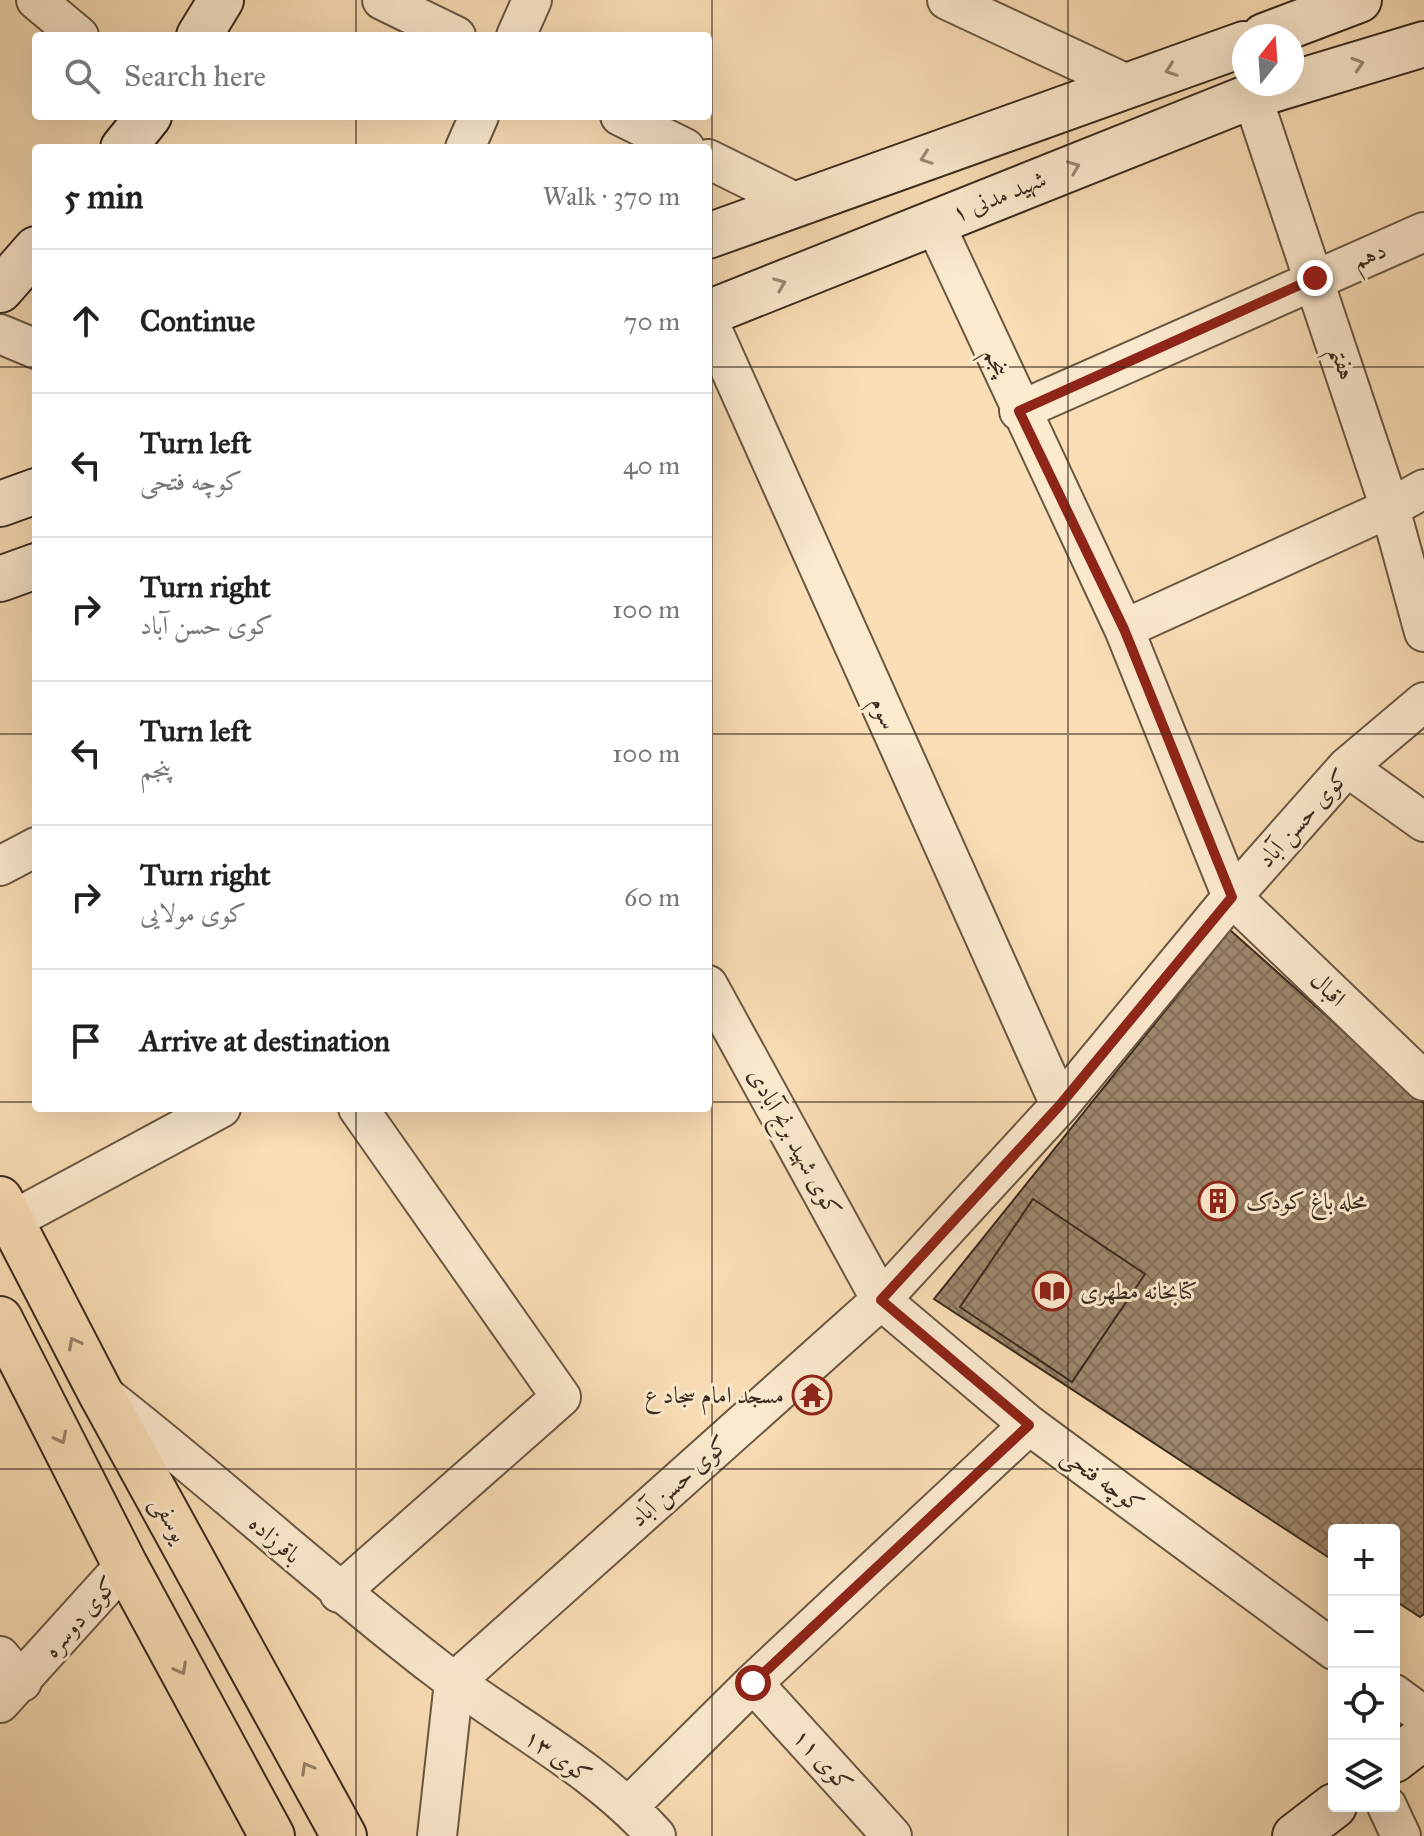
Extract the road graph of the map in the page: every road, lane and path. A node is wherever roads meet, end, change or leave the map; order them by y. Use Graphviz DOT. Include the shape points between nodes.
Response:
graph roads {
  1 [pos="36,0"];
  2 [pos="221,0"];
  3 [pos="382,0"];
  4 [pos="532,0"];
  5 [pos="947,0"];
  6 [pos="1262,0"];
  7 [pos="1359,0"];
  8 [pos="1254,24"];
  9 [pos="1296,24"];
  10 [pos="74,32"];
  11 [pos="201,32"];
  12 [pos="448,32"];
  13 [pos="518,32"];
  14 [pos="1424,44"];
  15 [pos="1232,48"];
  16 [pos="1304,80"];
  17 [pos="1129,85"];
  18 [pos="1252,96"];
  19 [pos="477,120"];
  20 [pos="628,120"];
  21 [pos="467,144"];
  22 [pos="677,144"];
  23 [pos="712,161"];
  24 [pos="799,204"];
  25 [pos="934,222"];
  26 [pos="1424,232"];
  27 [pos="712,235"];
  28 [pos="32,254"];
  29 [pos="1315,278"];
  30 [pos="0,290"];
  31 [pos="712,311"];
  32 [pos="712,329"];
  33 [pos="0,334"];
  34 [pos="32,347"];
  35 [pos="1019,411"];
  36 [pos="1424,489"];
  37 [pos="32,492"];
  38 [pos="0,504"];
  39 [pos="1390,508"];
  40 [pos="32,567"];
  41 [pos="0,579"];
  42 [pos="1124,629"];
  43 [pos="1424,632"];
  44 [pos="1424,702"];
  45 [pos="1347,767"];
  46 [pos="1424,822"];
  47 [pos="32,849"];
  48 [pos="0,866"];
  49 [pos="1232,897"];
  50 [pos="712,992"];
  51 [pos="1424,1081"];
  52 [pos="1060,1105"];
  53 [pos="213,1112"];
  54 [pos="361,1112"];
  55 [pos="5,1210"];
  56 [pos="881,1300"];
  57 [pos="0,1319"];
  58 [pos="100,1392"];
  59 [pos="1029,1425"];
  60 [pos="125,1565"];
  61 [pos="339,1593"];
  62 [pos="1328,1646"];
  63 [pos="7,1680"];
  64 [pos="454,1682"];
  65 [pos="753,1683"];
  66 [pos="1400,1698"];
  67 [pos="1424,1716"];
  68 [pos="1424,1737"];
  69 [pos="1400,1755"];
  70 [pos="629,1806"];
  71 [pos="1328,1811"];
  72 [pos="1390,1812"];
  73 [pos="272,1836"];
  74 [pos="344,1836"];
  75 [pos="437,1836"];
  76 [pos="656,1836"];
  77 [pos="892,1836"];
  78 [pos="1295,1836"];
  79 [pos="1401,1836"];
  1 -- 10 [label="street"];
  2 -- 11 [label="main road"];
  3 -- 12 [label="street"];
  4 -- 13 [label="street"];
  5 -- 17 [label="street"];
  6 -- 8 [label="main road"];
  7 -- 9 [label="main road"];
  16 -- 14 [label="main road, شهید مدنی ۱, one-way"];
  15 -- 17 [label="main road, one-way"];
  17 -- 24 [label="main road, one-way"];
  25 -- 18 [label="main road, شهید مدنی ۱, one-way"];
  18 -- 29 [label="street, هفتم"];
  19 -- 21 [label="street"];
  20 -- 22 [label="street"];
  23 -- 24 [label="street"];
  24 -- 27 [label="main road"];
  31 -- 25 [label="main road, شهید مدنی ۱, one-way"];
  25 -- 35 [label="street, پنجم"];
  26 -- 29 [label="street, دهم"];
  28 -- 30 [label="main road"];
  29 -- 35 [label="street, دهم"];
  29 -- 39 [label="street, هفتم"];
  32 -- 52 [label="street, سوم"];
  33 -- 34 [label="street"];
  35 -- 42 [label="street, پنجم"];
  36 -- 39 [label="street"];
  37 -- 38 [label="main road"];
  39 -- 42 [label="street"];
  39 -- 43 [label="street, هفتم"];
  40 -- 41 [label="main road"];
  42 -- 49 [label="street, پنجم"];
  44 -- 45 [label="street, کوی حسن آباد"];
  45 -- 46 [label="street"];
  45 -- 49 [label="street, کوی حسن آباد"];
  47 -- 48 [label="street"];
  49 -- 51 [label="street, اقبال"];
  49 -- 52 [label="street, کوی حسن آباد"];
  50 -- 56 [label="street, کوی شهید برنج آبادی"];
  52 -- 56 [label="street, کوی حسن آباد"];
  53 -- 55 [label="street"];
  54 -- 61 [label="street" via="561,1397"];
  58 -- 55 [label="main road, یوسفی, one-way"];
  56 -- 59 [label="street, کوچه فتحی"];
  56 -- 64 [label="street, کوی حسن آباد"];
  57 -- 60 [label="main road, one-way"];
  58 -- 61 [label="street, باقرزاده"];
  74 -- 58 [label="main road, یوسفی, one-way"];
  59 -- 62 [label="street, کوچه فتحی"];
  59 -- 65 [label="street"];
  60 -- 63 [label="street, کوی دوسره"];
  60 -- 73 [label="main road, one-way"];
  61 -- 64 [label="street, باقرزاده"];
  64 -- 70 [label="street, کوی ۱۳"];
  64 -- 75 [label="street"];
  65 -- 70 [label="street"];
  65 -- 77 [label="street, کوی ۱۱"];
  66 -- 67 [label="street"];
  68 -- 69 [label="main road"];
  70 -- 76 [label="street, کوی ۱۳"];
  71 -- 78 [label="main road"];
  72 -- 79 [label="street"];
}
